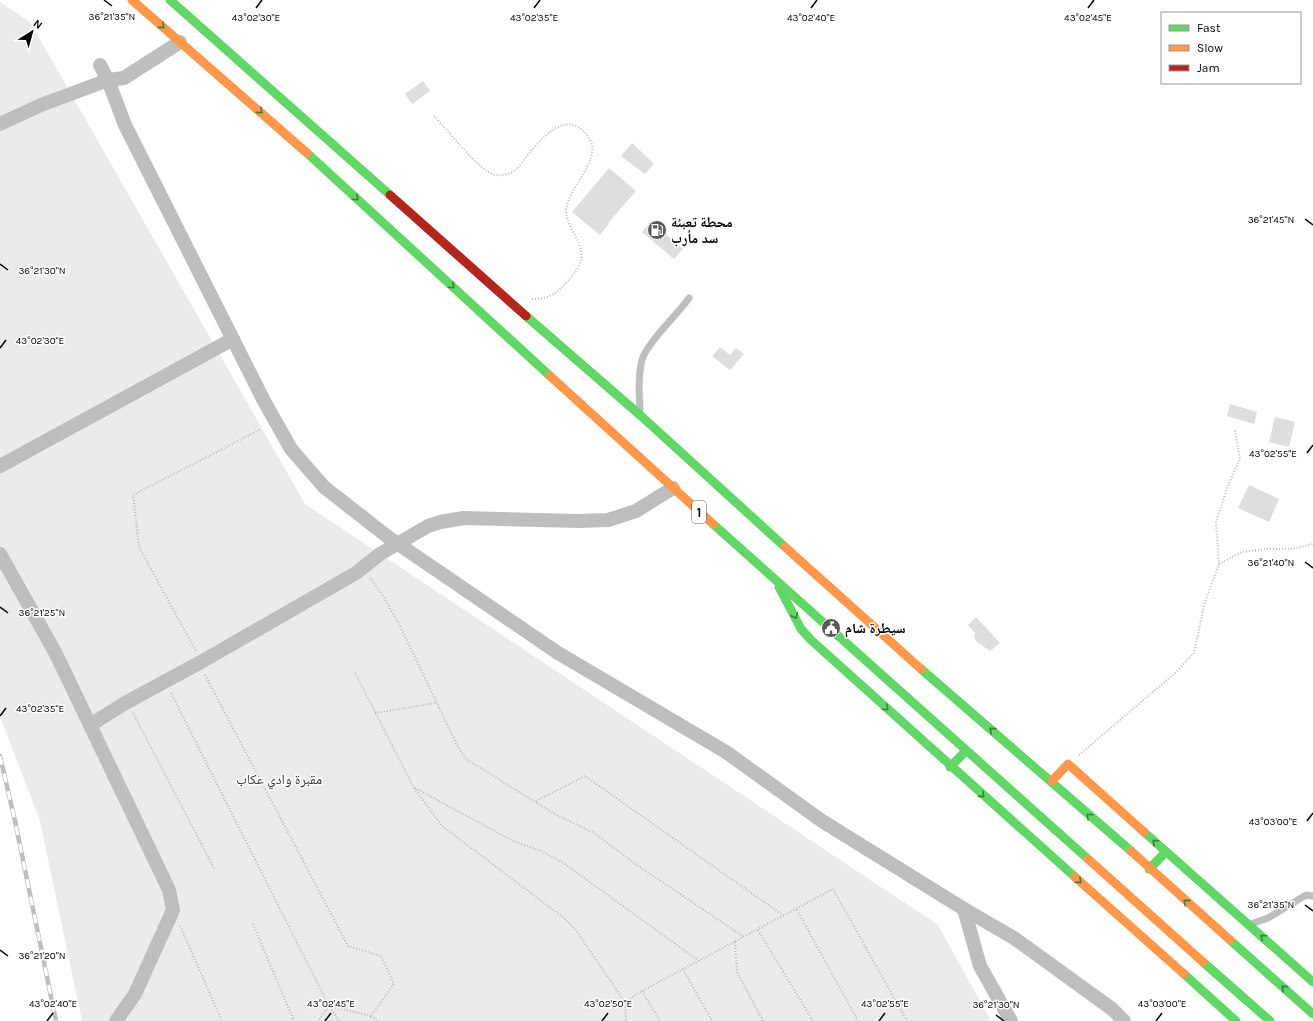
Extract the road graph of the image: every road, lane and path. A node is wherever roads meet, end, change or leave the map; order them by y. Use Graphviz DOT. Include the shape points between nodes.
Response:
graph roads {
  1 [pos="132,0"];
  2 [pos="170,0"];
  3 [pos="180,42"];
  4 [pos="100,64"];
  5 [pos="108,80"];
  6 [pos="434,116"];
  7 [pos="0,124"];
  8 [pos="525,298"];
  9 [pos="689,298"];
  10 [pos="233,339"];
  11 [pos="640,416"];
  12 [pos="261,428"];
  13 [pos="1235,430"];
  14 [pos="0,466"];
  15 [pos="672,488"];
  16 [pos="398,544"];
  17 [pos="1313,544"];
  18 [pos="0,554"];
  19 [pos="1219,564"];
  20 [pos="363,569"];
  21 [pos="776,582"];
  22 [pos="200,663"];
  23 [pos="355,673"];
  24 [pos="165,681"];
  25 [pos="127,702"];
  26 [pos="436,703"];
  27 [pos="375,713"];
  28 [pos="90,725"];
  29 [pos="966,751"];
  30 [pos="1068,764"];
  31 [pos="950,767"];
  32 [pos="1052,781"];
  33 [pos="414,788"];
  34 [pos="1043,791"];
  35 [pos="536,801"];
  36 [pos="1166,852"];
  37 [pos="214,870"];
  38 [pos="1149,870"];
  39 [pos="1313,896"];
  40 [pos="964,909"];
  41 [pos="174,910"];
  42 [pos="797,910"];
  43 [pos="784,916"];
  44 [pos="253,924"];
  45 [pos="1249,925"];
  46 [pos="758,930"];
  47 [pos="744,937"];
  48 [pos="735,942"];
  49 [pos="699,961"];
  50 [pos="683,970"];
  51 [pos="1313,982"];
  52 [pos="642,991"];
  53 [pos="625,1002"];
  54 [pos="329,1006"];
  55 [pos="1313,1014"];
  56 [pos="371,1016"];
  57 [pos="116,1021"];
  58 [pos="222,1021"];
  59 [pos="294,1021"];
  60 [pos="318,1021"];
  61 [pos="340,1021"];
  62 [pos="378,1021"];
  63 [pos="626,1021"];
  64 [pos="660,1021"];
  65 [pos="712,1021"];
  66 [pos="763,1021"];
  67 [pos="813,1021"];
  68 [pos="858,1021"];
  69 [pos="907,1021"];
  70 [pos="1011,1021"];
  71 [pos="1124,1021"];
  72 [pos="1236,1021"];
  73 [pos="1270,1021"];
  1 -- 3 [label="main road, 1, one-way"];
  2 -- 11 [label="main road, 1"];
  3 -- 5 [label="street" via="124,78"];
  3 -- 15 [label="main road, 1, one-way" via="283,130"];
  4 -- 5 [label="street"];
  5 -- 7 [label="street" via="41,105"];
  5 -- 10 [label="street" via="125,125"];
  6 -- 8 [label="path" via="482,169 494,175 509,175 516,170 554,128 574,126 582,130 591,141 593,151 588,166 566,209 567,220 581,248 582,258 577,272 559,291 539,300"];
  9 -- 11 [label="lane" via="678,314 658,334 642,358 639,378"];
  10 -- 14 [label="street"];
  10 -- 16 [label="street" via="291,449 324,487"];
  32 -- 11 [label="main road, 1, one-way" via="865,620"];
  12 -- 22 [label="path" via="133,496 139,547"];
  13 -- 19 [label="path" via="1240,459 1216,521"];
  15 -- 16 [label="street" via="636,512 608,520 452,519 428,526"];
  15 -- 21 [label="main road, 1"];
  16 -- 20 [label="street" via="380,554"];
  16 -- 40 [label="street" via="558,653 726,752 822,821"];
  17 -- 19 [label="path" via="1291,549 1242,552"];
  18 -- 28 [label="street" via="56,654"];
  19 -- 30 [label="path" via="1205,602 1194,653 1175,673"];
  20 -- 22 [label="street"];
  20 -- 26 [label="path" via="382,594 402,630"];
  21 -- 29 [label="main road, 1"];
  21 -- 31 [label="main road, one-way" via="801,629 811,640"];
  22 -- 24 [label="street"];
  22 -- 56 [label="path" via="348,946 381,956 394,984"];
  23 -- 27 [label="path"];
  24 -- 25 [label="street"];
  24 -- 54 [label="path"];
  25 -- 28 [label="street"];
  25 -- 37 [label="path"];
  26 -- 27 [label="path"];
  26 -- 35 [label="path" via="466,759"];
  27 -- 33 [label="path"];
  28 -- 41 [label="street" via="169,890"];
  29 -- 31 [label="main road"];
  29 -- 73 [label="main road, 1" via="1031,804"];
  30 -- 32 [label="main road"];
  36 -- 30 [label="main road, one-way"];
  31 -- 72 [label="main road, one-way"];
  32 -- 34 [label="main road"];
  38 -- 32 [label="main road, 1, one-way"];
  33 -- 49 [label="path" via="513,841 562,862"];
  33 -- 53 [label="path" via="442,826 575,929"];
  35 -- 43 [label="path" via="585,776"];
  35 -- 47 [label="path" via="594,833"];
  36 -- 38 [label="main road"];
  36 -- 45 [label="main road"];
  55 -- 38 [label="main road, 1, one-way"];
  39 -- 45 [label="lane" via="1306,895 1268,918"];
  40 -- 70 [label="street" via="980,966"];
  40 -- 71 [label="street" via="1014,938 1112,1009"];
  41 -- 57 [label="street" via="135,994"];
  41 -- 58 [label="path"];
  42 -- 43 [label="path"];
  42 -- 68 [label="path"];
  42 -- 69 [label="path" via="833,889"];
  43 -- 46 [label="path"];
  44 -- 59 [label="path"];
  51 -- 45 [label="main road, one-way"];
  46 -- 47 [label="path"];
  46 -- 67 [label="path"];
  47 -- 48 [label="path"];
  48 -- 49 [label="path"];
  48 -- 66 [label="path" via="736,972"];
  49 -- 50 [label="path"];
  50 -- 52 [label="path"];
  50 -- 65 [label="path"];
  52 -- 53 [label="path"];
  52 -- 64 [label="path"];
  53 -- 63 [label="path"];
  54 -- 56 [label="path"];
  54 -- 60 [label="path"];
  54 -- 61 [label="path"];
  56 -- 62 [label="path"];
}
